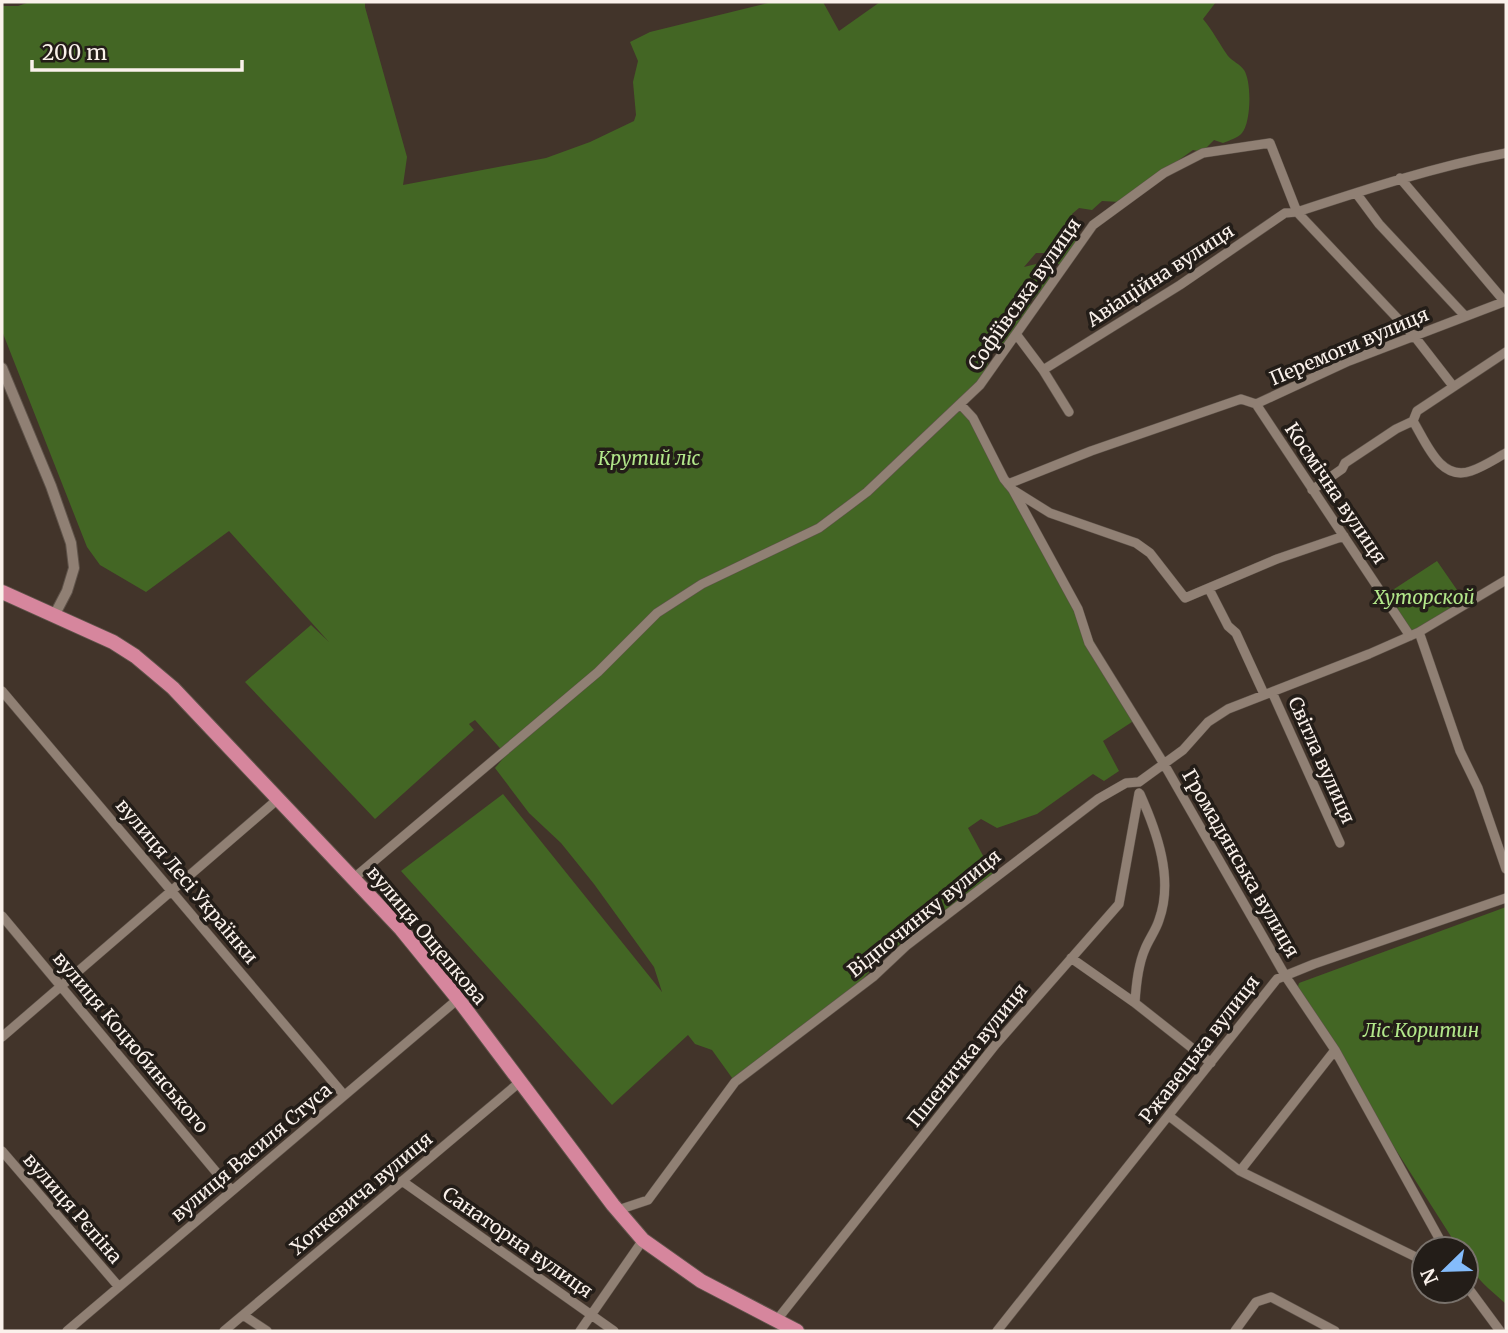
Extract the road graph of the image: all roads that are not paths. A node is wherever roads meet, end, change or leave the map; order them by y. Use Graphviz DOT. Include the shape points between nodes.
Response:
graph roads {
  1 [pos="1506,153"];
  2 [pos="1399,178"];
  3 [pos="1356,193"];
  4 [pos="1297,212"];
  5 [pos="1506,302"];
  6 [pos="1465,316"];
  7 [pos="1016,334"];
  8 [pos="1415,337"];
  9 [pos="1506,352"];
  10 [pos="2,368"];
  11 [pos="1043,370"];
  12 [pos="1453,386"];
  13 [pos="960,404"];
  14 [pos="1256,404"];
  15 [pos="1069,412"];
  16 [pos="1413,421"];
  17 [pos="1506,453"];
  18 [pos="1010,487"];
  19 [pos="1312,490"];
  20 [pos="1344,536"];
  21 [pos="1506,580"];
  22 [pos="1209,589"];
  23 [pos="2,592"];
  24 [pos="55,614"];
  25 [pos="1415,634"];
  26 [pos="2,691"];
  27 [pos="1268,693"];
  28 [pos="1164,764"];
  29 [pos="1139,782"];
  30 [pos="1139,793"];
  31 [pos="278,799"];
  32 [pos="1340,843"];
  33 [pos="1506,869"];
  34 [pos="354,878"];
  35 [pos="172,890"];
  36 [pos="1506,898"];
  37 [pos="2,916"];
  38 [pos="1071,958"];
  39 [pos="1286,976"];
  40 [pos="62,985"];
  41 [pos="458,999"];
  42 [pos="1135,1003"];
  43 [pos="2,1037"];
  44 [pos="1335,1050"];
  45 [pos="1211,1063"];
  46 [pos="521,1081"];
  47 [pos="344,1095"];
  48 [pos="1169,1116"];
  49 [pos="2,1151"];
  50 [pos="1240,1171"];
  51 [pos="402,1181"];
  52 [pos="232,1191"];
  53 [pos="618,1210"];
  54 [pos="1437,1235"];
  55 [pos="643,1240"];
  56 [pos="1410,1254"];
  57 [pos="119,1287"];
  58 [pos="1480,1304"];
  59 [pos="243,1315"];
  60 [pos="591,1315"];
  61 [pos="776,1321"];
  62 [pos="67,1331"];
  63 [pos="224,1331"];
  64 [pos="267,1331"];
  65 [pos="580,1331"];
  66 [pos="614,1331"];
  67 [pos="797,1331"];
  68 [pos="997,1331"];
  69 [pos="1235,1331"];
  70 [pos="1335,1331"];
  71 [pos="1500,1331"];
  1 -- 2 [label="street, Авіаційна вулиця"];
  2 -- 3 [label="street, Авіаційна вулиця"];
  2 -- 5 [label="street"];
  3 -- 4 [label="street, Авіаційна вулиця"];
  3 -- 6 [label="street"];
  4 -- 7 [label="street, Софіївська вулиця" via="1270,143 1203,153 1164,173 1093,225"];
  4 -- 8 [label="street"];
  4 -- 11 [label="street, Авіаційна вулиця" via="1285,213"];
  5 -- 6 [label="street, Перемоги вулиця"];
  6 -- 8 [label="street, Перемоги вулиця"];
  7 -- 11 [label="street"];
  7 -- 13 [label="street, Софіївська вулиця" via="980,385"];
  8 -- 12 [label="street"];
  8 -- 14 [label="street, Перемоги вулиця" via="1349,361"];
  9 -- 12 [label="street"];
  10 -- 24 [label="street" via="71,543 74,568"];
  11 -- 15 [label="street"];
  12 -- 16 [label="street" via="1417,411"];
  13 -- 18 [label="street" via="973,418"];
  13 -- 34 [label="street, Софіївська вулиця" via="867,492 819,528 702,584 656,613 598,672"];
  14 -- 18 [label="street, Перемоги вулиця" via="1241,400 1091,451"];
  14 -- 19 [label="street, Космічна вулиця"];
  16 -- 17 [label="street" via="1442,467 1454,474 1471,472"];
  16 -- 19 [label="street" via="1345,463"];
  18 -- 22 [label="street" via="1049,513 1136,542 1185,598"];
  18 -- 28 [label="street, Громадянська вулиця" via="1079,608 1089,643"];
  19 -- 20 [label="street, Космічна вулиця"];
  20 -- 22 [label="street"];
  20 -- 25 [label="street, Космічна вулиця"];
  21 -- 25 [label="street"];
  22 -- 27 [label="street, Світла вулиця"];
  23 -- 24 [label="highway, вулиця Ощепкова"];
  24 -- 31 [label="highway, вулиця Ощепкова" via="135,656 173,688"];
  25 -- 27 [label="street"];
  25 -- 33 [label="street, Космічна вулиця"];
  26 -- 35 [label="street, вулиця Лесі Українки"];
  27 -- 28 [label="street" via="1208,722"];
  27 -- 32 [label="street, Світла вулиця"];
  28 -- 29 [label="street"];
  28 -- 39 [label="street, Громадянська вулиця"];
  29 -- 30 [label="street"];
  29 -- 53 [label="street, Відпочинку вулиця" via="1126,783 1098,799 735,1082 648,1200"];
  30 -- 38 [label="street, Пшеничка вулиця" via="1119,904"];
  30 -- 42 [label="street" via="1160,846 1164,894 1160,919 1144,951"];
  31 -- 34 [label="highway, вулиця Ощепкова"];
  31 -- 35 [label="street"];
  34 -- 41 [label="highway, вулиця Ощепкова"];
  35 -- 40 [label="street"];
  35 -- 47 [label="street, вулиця Лесі Українки"];
  36 -- 39 [label="street, Ржавецька вулиця"];
  37 -- 40 [label="street, вулиця Коцюбинського"];
  38 -- 42 [label="street"];
  38 -- 61 [label="street, Пшеничка вулиця" via="996,1044"];
  39 -- 44 [label="street, Громадянська вулиця"];
  39 -- 45 [label="street, Ржавецька вулиця" via="1263,995"];
  40 -- 43 [label="street"];
  40 -- 52 [label="street, вулиця Коцюбинського"];
  41 -- 46 [label="highway, вулиця Ощепкова"];
  41 -- 47 [label="street, вулиця Василя Стуса"];
  42 -- 45 [label="street"];
  44 -- 50 [label="street"];
  44 -- 54 [label="street, Громадянська вулиця"];
  45 -- 48 [label="street, Ржавецька вулиця"];
  46 -- 51 [label="street, Хоткевича вулиця"];
  46 -- 53 [label="highway, вулиця Ощепкова"];
  47 -- 52 [label="street, вулиця Василя Стуса"];
  48 -- 50 [label="street"];
  48 -- 68 [label="street, Ржавецька вулиця"];
  49 -- 57 [label="street, вулиця Рєпіна"];
  50 -- 56 [label="street"];
  51 -- 59 [label="street, Хоткевича вулиця"];
  51 -- 60 [label="street, Санаторна вулиця"];
  52 -- 57 [label="street, вулиця Василя Стуса"];
  53 -- 55 [label="highway, вулиця Ощепкова"];
  55 -- 60 [label="street"];
  55 -- 61 [label="highway, вулиця Ощепкова" via="701,1281"];
  57 -- 62 [label="street, вулиця Василя Стуса"];
  58 -- 71 [label="street"];
  59 -- 63 [label="street, Хоткевича вулиця"];
  59 -- 64 [label="street"];
  60 -- 65 [label="street"];
  60 -- 66 [label="street, Санаторна вулиця"];
  61 -- 67 [label="highway, вулиця Ощепкова"];
  69 -- 70 [label="street" via="1256,1302 1271,1297"];
}
